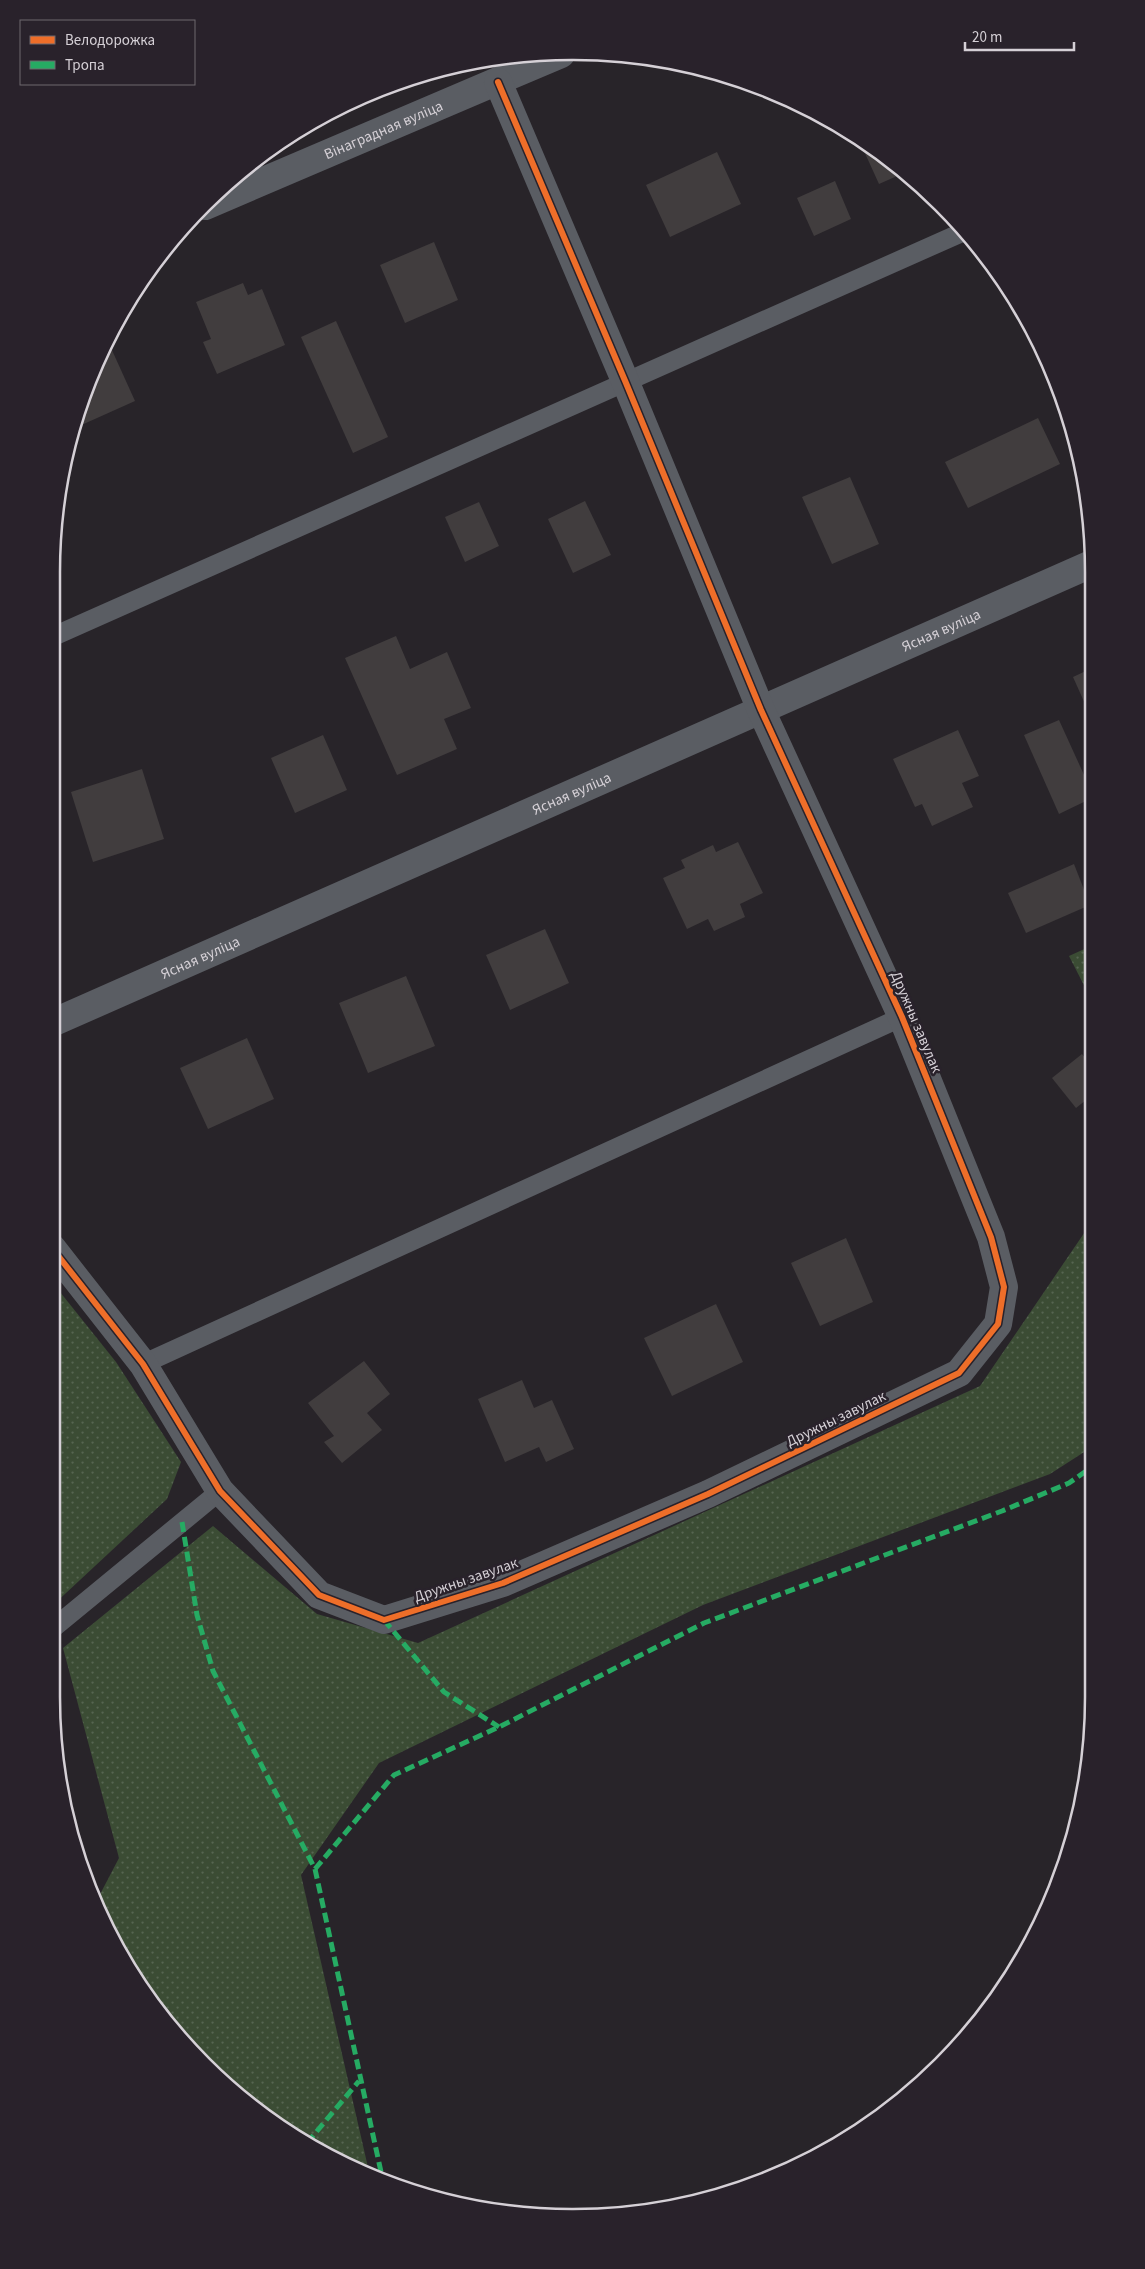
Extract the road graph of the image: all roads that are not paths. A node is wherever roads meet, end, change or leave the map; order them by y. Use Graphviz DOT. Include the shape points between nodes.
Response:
graph roads {
  1 [pos="546,61"];
  2 [pos="498,82"];
  3 [pos="222,199"];
  4 [pos="958,234"];
  5 [pos="626,383"];
  6 [pos="1085,566"];
  7 [pos="60,633"];
  8 [pos="761,710"];
  9 [pos="902,1017"];
  10 [pos="60,1019"];
  11 [pos="60,1258"];
  12 [pos="143,1364"];
  13 [pos="220,1491"];
  14 [pos="60,1623"];
  1 -- 2 [label="street, Вінаградная вуліца"];
  2 -- 3 [label="street, Вінаградная вуліца"];
  2 -- 5 [label="street, Дружны завулак"];
  4 -- 5 [label="lane"];
  5 -- 7 [label="lane"];
  5 -- 8 [label="street, Дружны завулак"];
  6 -- 8 [label="street, Ясная вуліца"];
  8 -- 9 [label="street, Дружны завулак"];
  8 -- 10 [label="street, Ясная вуліца"];
  9 -- 12 [label="lane"];
  9 -- 13 [label="street, Дружны завулак" via="992,1237 1004,1288 998,1324 959,1373 708,1494 503,1583 384,1620 319,1595"];
  11 -- 12 [label="street, Дружны завулак"];
  12 -- 13 [label="street, Дружны завулак"];
  13 -- 14 [label="lane"];
}
